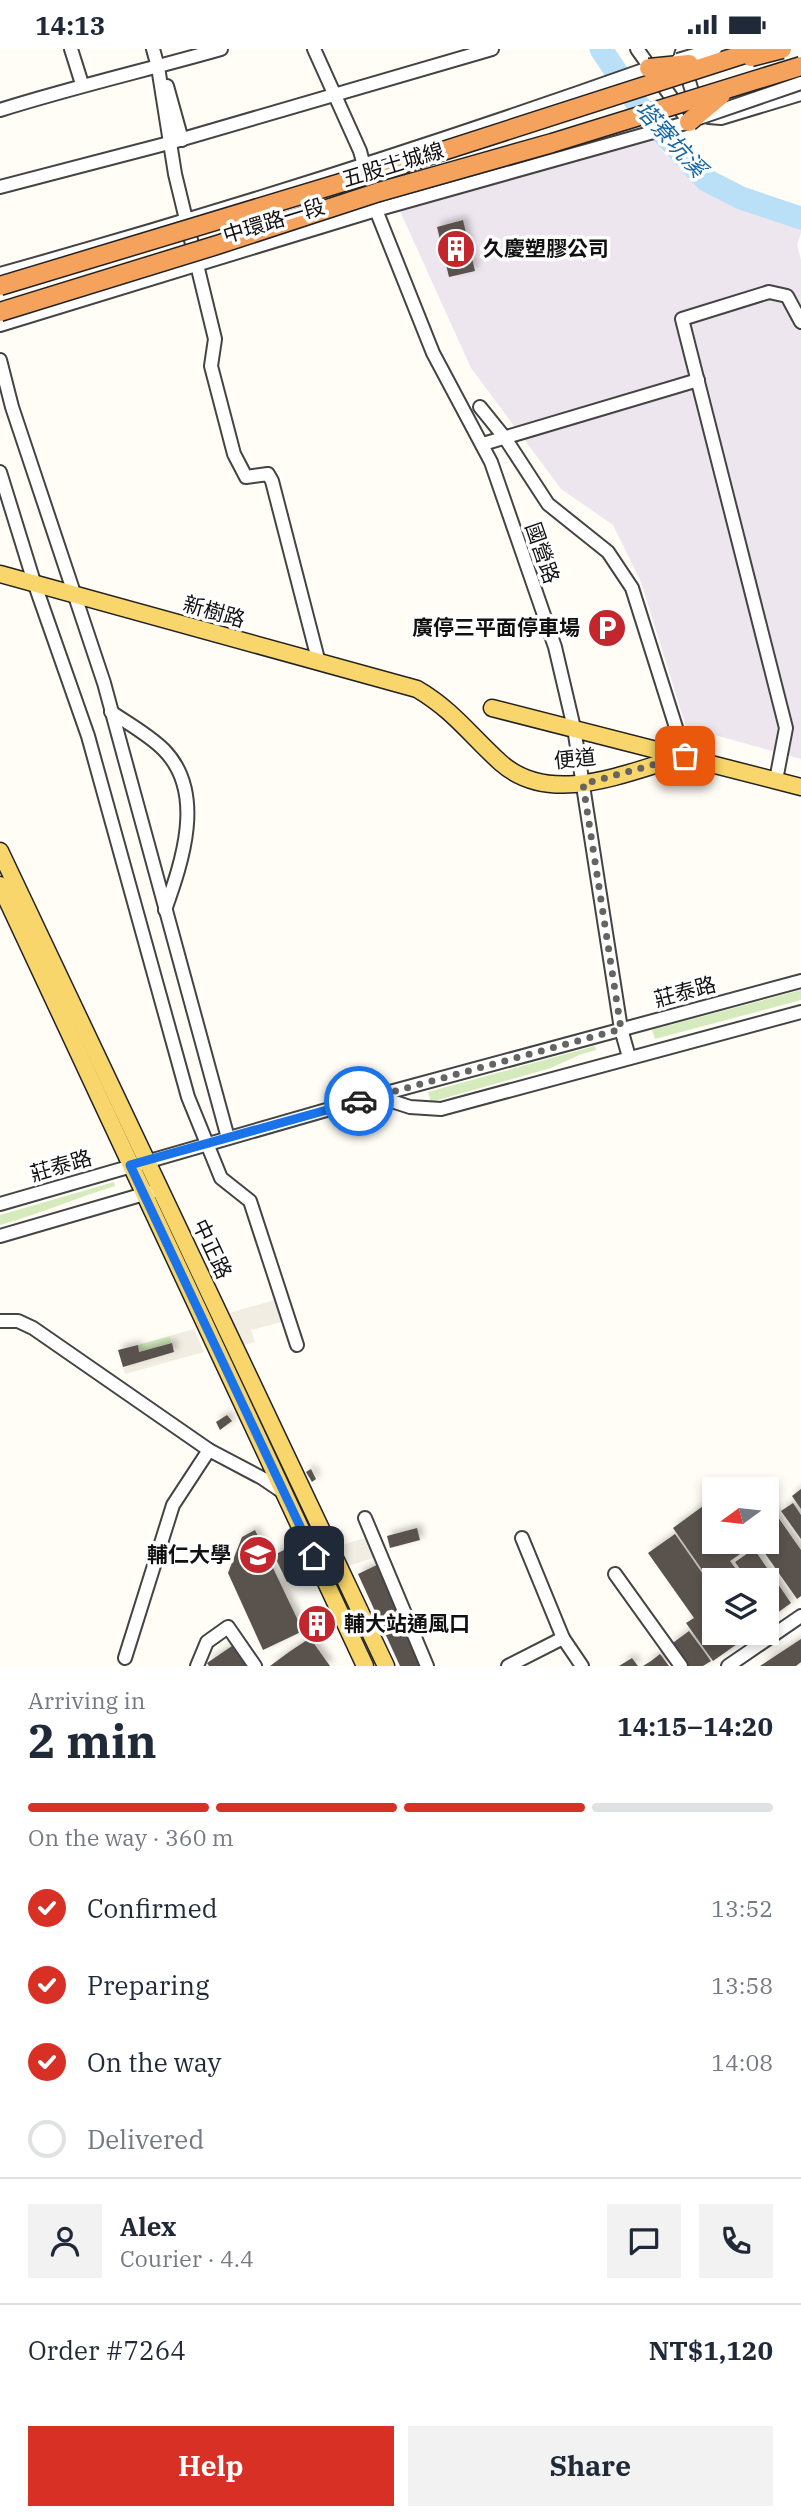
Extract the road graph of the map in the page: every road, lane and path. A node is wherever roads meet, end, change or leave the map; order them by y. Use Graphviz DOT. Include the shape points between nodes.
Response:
graph roads {
  1 [pos="71,49"];
  2 [pos="153,49"];
  3 [pos="221,49"];
  4 [pos="314,49"];
  5 [pos="492,49"];
  6 [pos="637,49"];
  7 [pos="685,49"];
  8 [pos="715,49"];
  9 [pos="760,49"];
  10 [pos="782,49"];
  11 [pos="801,56"];
  12 [pos="801,66"];
  13 [pos="158,67"];
  14 [pos="649,68"];
  15 [pos="801,83"];
  16 [pos="82,84"];
  17 [pos="801,92"];
  18 [pos="335,96"];
  19 [pos="0,110"];
  20 [pos="689,122"];
  21 [pos="176,142"];
  22 [pos="364,165"];
  23 [pos="0,187"];
  24 [pos="376,210"];
  25 [pos="186,220"];
  26 [pos="129,238"];
  27 [pos="199,265"];
  28 [pos="0,274"];
  29 [pos="138,283"];
  30 [pos="0,286"];
  31 [pos="0,311"];
  32 [pos="801,322"];
  33 [pos="0,325"];
  34 [pos="0,360"];
  35 [pos="698,380"];
  36 [pos="480,407"];
  37 [pos="505,438"];
  38 [pos="483,445"];
  39 [pos="0,472"];
  40 [pos="0,573"];
  41 [pos="34,582"];
  42 [pos="75,594"];
  43 [pos="319,663"];
  44 [pos="417,689"];
  45 [pos="492,708"];
  46 [pos="111,712"];
  47 [pos="574,728"];
  48 [pos="641,744"];
  49 [pos="685,756"];
  50 [pos="639,769"];
  51 [pos="776,780"];
  52 [pos="583,784"];
  53 [pos="801,787"];
  54 [pos="0,851"];
  55 [pos="0,885"];
  56 [pos="164,912"];
  57 [pos="801,981"];
  58 [pos="801,1012"];
  59 [pos="621,1029"];
  60 [pos="629,1057"];
  61 [pos="375,1096"];
  62 [pos="228,1138"];
  63 [pos="207,1144"];
  64 [pos="147,1161"];
  65 [pos="130,1165"];
  66 [pos="161,1189"];
  67 [pos="144,1193"];
  68 [pos="0,1204"];
  69 [pos="0,1236"];
  70 [pos="0,1321"];
  71 [pos="297,1345"];
  72 [pos="209,1450"];
  73 [pos="286,1495"];
  74 [pos="365,1518"];
  75 [pos="522,1538"];
  76 [pos="615,1574"];
  77 [pos="801,1616"];
  78 [pos="563,1638"];
  79 [pos="125,1658"];
  80 [pos="197,1666"];
  81 [pos="256,1666"];
  82 [pos="365,1666"];
  83 [pos="386,1666"];
  84 [pos="427,1666"];
  85 [pos="508,1666"];
  86 [pos="582,1666"];
  87 [pos="681,1666"];
  88 [pos="728,1666"];
  1 -- 16 [label="street"];
  2 -- 13 [label="street"];
  3 -- 13 [label="street"];
  4 -- 18 [label="street, 國營路"];
  5 -- 18 [label="street"];
  6 -- 14 [label="street"];
  7 -- 14 [label="street"];
  7 -- 17 [label="street" via="681,55 698,111 709,117 721,118"];
  8 -- 14 [label="street, 中環路一段, bridge"];
  9 -- 30 [label="highway, 五股土城線, bridge"];
  10 -- 14 [label="highway, bridge" via="739,60"];
  11 -- 20 [label="highway, bridge" via="744,78"];
  12 -- 31 [label="highway, 五股土城線, bridge"];
  13 -- 16 [label="street"];
  13 -- 21 [label="street"];
  14 -- 20 [label="street, bridge"];
  14 -- 22 [label="street, 中環路一段"];
  15 -- 20 [label="street, 中環路一段, bridge"];
  16 -- 19 [label="street"];
  17 -- 20 [label="street, bridge"];
  18 -- 21 [label="street"];
  18 -- 22 [label="street, 國營路"];
  20 -- 24 [label="street, 中環路一段"];
  21 -- 23 [label="street"];
  21 -- 25 [label="street"];
  22 -- 24 [label="street, 國營路"];
  22 -- 25 [label="street, 中環路一段"];
  24 -- 27 [label="street, 中環路一段"];
  24 -- 38 [label="street, 國營路" via="439,366"];
  25 -- 26 [label="street, 中環路一段"];
  25 -- 27 [label="street"];
  26 -- 28 [label="street, 中環路一段"];
  26 -- 29 [label="street" via="154,244 159,254 155,271"];
  27 -- 29 [label="street, 中環路一段"];
  27 -- 43 [label="street" via="215,339 211,366 234,454 246,477 268,474 272,481"];
  29 -- 33 [label="street, 中環路一段"];
  32 -- 35 [label="street" via="787,296 769,292 682,319"];
  34 -- 42 [label="street"];
  35 -- 37 [label="street"];
  35 -- 51 [label="street" via="786,728"];
  36 -- 37 [label="street"];
  37 -- 38 [label="street"];
  37 -- 49 [label="street" via="548,504 608,552 632,588"];
  38 -- 47 [label="street, 國營路" via="555,647"];
  39 -- 41 [label="street"];
  40 -- 41 [label="main road, 新樹路"];
  41 -- 42 [label="main road, 新樹路"];
  41 -- 63 [label="street" via="88,736 179,1068"];
  42 -- 43 [label="main road, 新樹路"];
  42 -- 46 [label="street"];
  43 -- 44 [label="main road, 新樹路"];
  44 -- 52 [label="main road, 便道" via="452,712 519,775 556,785"];
  45 -- 47 [label="main road"];
  46 -- 56 [label="street"];
  46 -- 56 [label="street" via="158,745 179,774 187,806 186,836"];
  47 -- 48 [label="main road"];
  47 -- 52 [label="street, 國營路"];
  48 -- 49 [label="main road"];
  48 -- 50 [label="street"];
  49 -- 50 [label="main road, 便道"];
  49 -- 51 [label="main road"];
  50 -- 52 [label="main road, 便道"];
  51 -- 53 [label="main road"];
  52 -- 59 [label="street, 國營路"];
  54 -- 64 [label="main road, 中正路"];
  55 -- 65 [label="main road, 中正路"];
  56 -- 62 [label="street"];
  57 -- 59 [label="street, 莊泰路"];
  58 -- 60 [label="street"];
  59 -- 60 [label="street, 國營路"];
  59 -- 61 [label="street, 莊泰路"];
  60 -- 61 [label="street" via="441,1109 410,1108"];
  61 -- 62 [label="street, 莊泰路"];
  62 -- 63 [label="street, 莊泰路"];
  63 -- 64 [label="street, 莊泰路"];
  63 -- 71 [label="street" via="221,1178 250,1201"];
  64 -- 65 [label="street, 莊泰路"];
  64 -- 66 [label="main road, 中正路"];
  65 -- 67 [label="main road, 中正路"];
  65 -- 68 [label="street, 莊泰路"];
  66 -- 67 [label="street"];
  66 -- 83 [label="main road, 中正路"];
  67 -- 69 [label="street"];
  67 -- 73 [label="main road, 中正路"];
  70 -- 72 [label="street" via="18,1321 33,1328"];
  72 -- 73 [label="street"];
  72 -- 79 [label="street" via="173,1506"];
  73 -- 82 [label="main road, 中正路"];
  74 -- 84 [label="street"];
  75 -- 78 [label="street"];
  76 -- 87 [label="street"];
  77 -- 88 [label="street"];
  78 -- 85 [label="street"];
  78 -- 86 [label="street"];
  80 -- 81 [label="street" via="207,1642 228,1627"];
}
